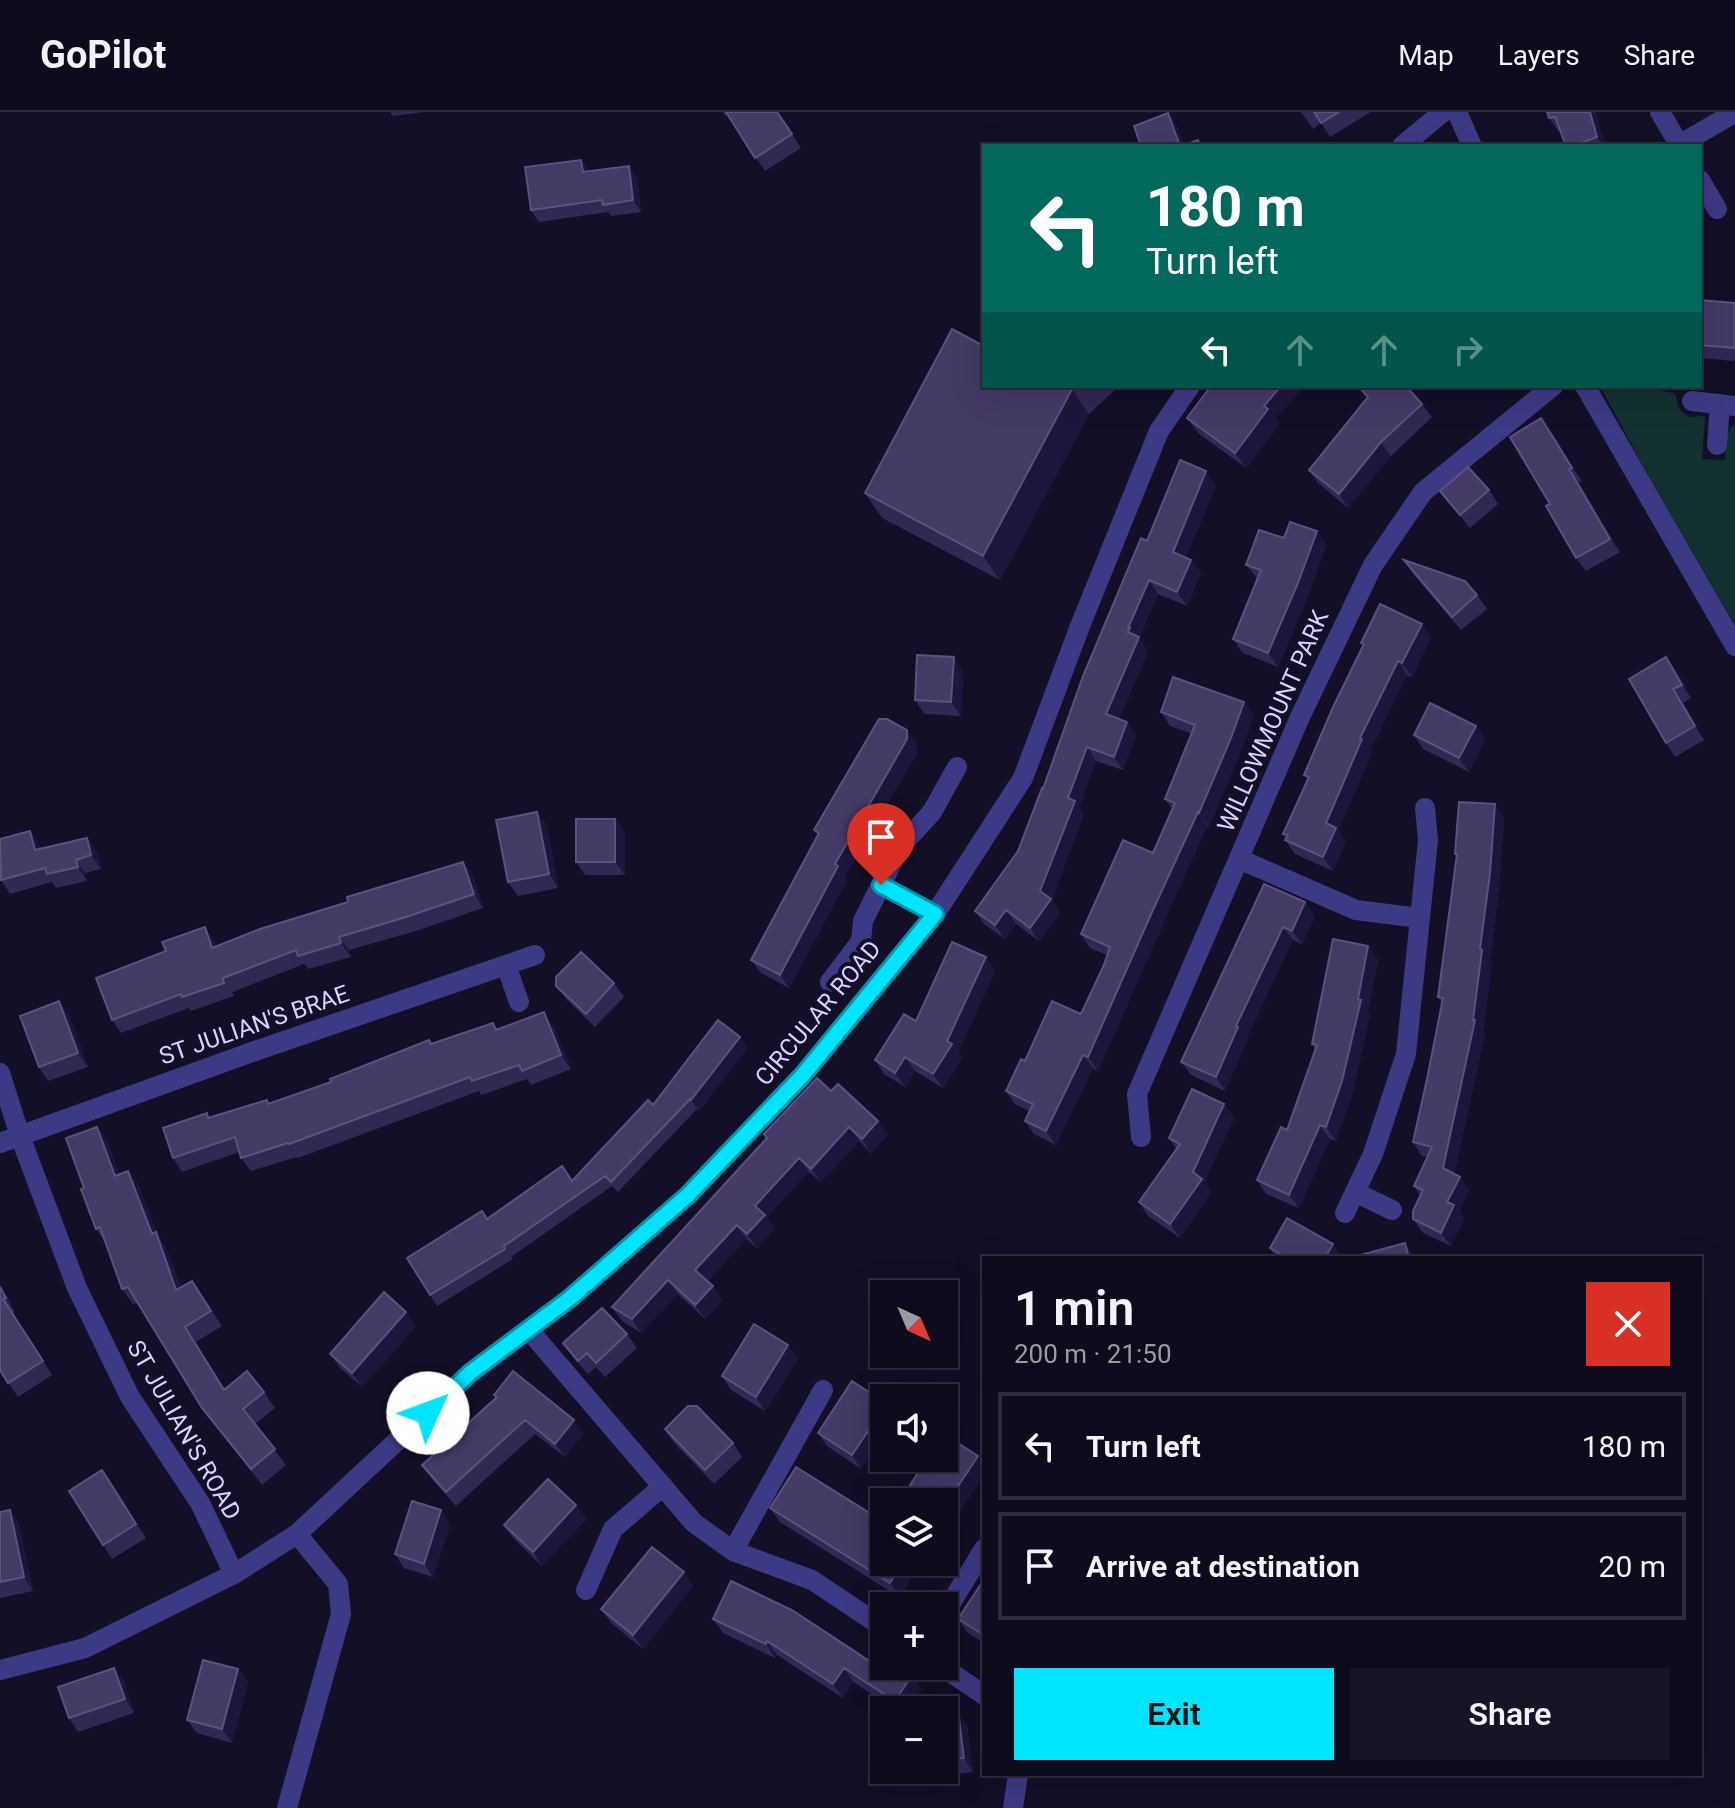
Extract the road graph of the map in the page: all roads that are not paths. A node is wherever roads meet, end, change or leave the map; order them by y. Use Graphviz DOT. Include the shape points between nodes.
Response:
graph roads {
  1 [pos="1443,112"];
  2 [pos="1457,112"];
  3 [pos="1660,112"];
  4 [pos="1734,113"];
  5 [pos="1404,144"];
  6 [pos="1471,144"];
  7 [pos="1679,144"];
  8 [pos="1682,144"];
  9 [pos="1702,183"];
  10 [pos="1717,209"];
  11 [pos="1189,388"];
  12 [pos="1551,388"];
  13 [pos="1586,388"];
  14 [pos="1692,401"];
  15 [pos="1728,405"];
  16 [pos="1717,445"];
  17 [pos="1735,646"];
  18 [pos="957,767"];
  19 [pos="1425,808"];
  20 [pos="1239,859"];
  21 [pos="881,885"];
  22 [pos="935,914"];
  23 [pos="1419,918"];
  24 [pos="535,955"];
  25 [pos="506,965"];
  26 [pos="830,982"];
  27 [pos="519,1002"];
  28 [pos="0,1073"];
  29 [pos="20,1136"];
  30 [pos="1141,1137"];
  31 [pos="0,1143"];
  32 [pos="1355,1192"];
  33 [pos="1392,1210"];
  34 [pos="1345,1213"];
  35 [pos="528,1329"];
  36 [pos="823,1390"];
  37 [pos="663,1486"];
  38 [pos="297,1534"];
  39 [pos="733,1551"];
  40 [pos="982,1552"];
  41 [pos="234,1574"];
  42 [pos="586,1590"];
  43 [pos="958,1592"];
  44 [pos="870,1619"];
  45 [pos="0,1670"];
  46 [pos="958,1677"];
  47 [pos="982,1694"];
  48 [pos="1018,1776"];
  49 [pos="287,1808"];
  50 [pos="1013,1808"];
  1 -- 5 [label="street"];
  2 -- 6 [label="street"];
  3 -- 7 [label="street"];
  4 -- 8 [label="street"];
  9 -- 10 [label="street"];
  11 -- 22 [label="street, CIRCULAR ROAD" via="1159,431 1023,778"];
  12 -- 20 [label="street, WILLOWMOUNT PARK" via="1423,492 1373,565"];
  13 -- 17 [label="street"];
  14 -- 15 [label="street"];
  15 -- 16 [label="street"];
  18 -- 21 [label="street" via="932,812 900,847"];
  19 -- 23 [label="street" via="1428,840"];
  20 -- 23 [label="street" via="1356,910"];
  20 -- 30 [label="street, WILLOWMOUNT PARK" via="1137,1094"];
  21 -- 22 [label="street"];
  21 -- 26 [label="street" via="863,921 861,941"];
  22 -- 35 [label="street, CIRCULAR ROAD" via="802,1076 688,1195"];
  23 -- 32 [label="street" via="1406,1054"];
  24 -- 25 [label="street, ST JULIAN'S BRAE"];
  25 -- 27 [label="street"];
  25 -- 29 [label="street, ST JULIAN'S BRAE"];
  28 -- 29 [label="street, ST JULIAN'S ROAD"];
  29 -- 31 [label="street, ST JULIAN'S BRAE"];
  29 -- 41 [label="street, ST JULIAN'S ROAD" via="77,1288 130,1397 200,1503"];
  32 -- 33 [label="street"];
  32 -- 34 [label="street"];
  35 -- 37 [label="street"];
  35 -- 38 [label="street, CIRCULAR ROAD" via="470,1373"];
  36 -- 39 [label="street"];
  37 -- 39 [label="street" via="694,1523"];
  37 -- 42 [label="street" via="613,1529"];
  38 -- 41 [label="street, CIRCULAR ROAD"];
  38 -- 49 [label="street" via="338,1584 341,1614"];
  39 -- 44 [label="street" via="812,1580"];
  40 -- 43 [label="street"];
  41 -- 45 [label="street" via="85,1648"];
  46 -- 47 [label="street"];
  48 -- 50 [label="street"];
}
